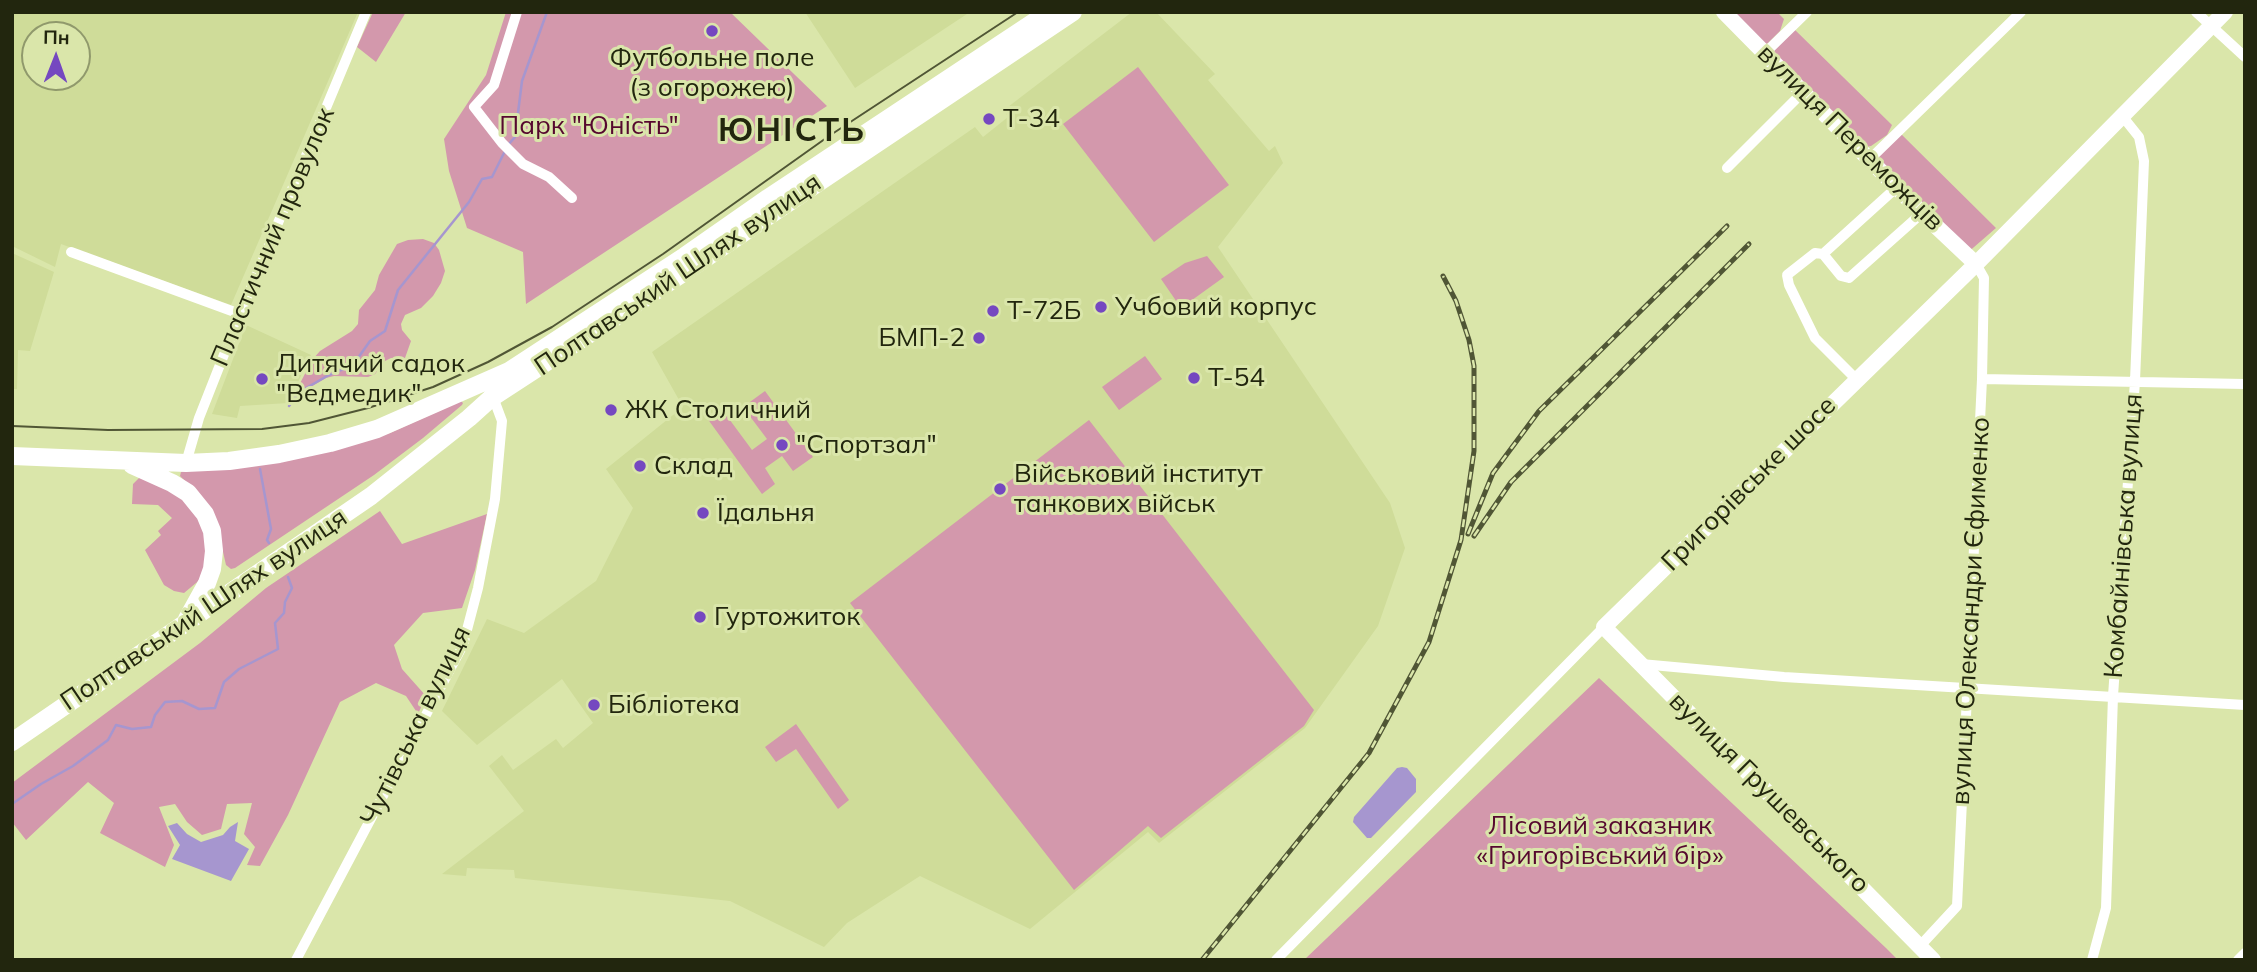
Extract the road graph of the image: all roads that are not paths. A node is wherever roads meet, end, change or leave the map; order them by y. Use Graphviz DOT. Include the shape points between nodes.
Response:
graph roads {
  1 [pos="366,12"];
  2 [pos="517,12"];
  3 [pos="1724,12"];
  4 [pos="1807,12"];
  5 [pos="2021,12"];
  6 [pos="2196,12"];
  7 [pos="2225,12"];
  8 [pos="1059,15"];
  9 [pos="2210,27"];
  10 [pos="1765,53"];
  11 [pos="2245,57"];
  12 [pos="1804,92"];
  13 [pos="2123,117"];
  14 [pos="1870,159"];
  15 [pos="1727,168"];
  16 [pos="1897,187"];
  17 [pos="572,198"];
  18 [pos="1922,213"];
  19 [pos="71,252"];
  20 [pos="1823,254"];
  21 [pos="1976,264"];
  22 [pos="240,314"];
  23 [pos="543,348"];
  24 [pos="1856,379"];
  25 [pos="1982,379"];
  26 [pos="2135,382"];
  27 [pos="2245,384"];
  28 [pos="493,397"];
  29 [pos="12,456"];
  30 [pos="126,461"];
  31 [pos="186,463"];
  32 [pos="179,486"];
  33 [pos="184,624"];
  34 [pos="1604,627"];
  35 [pos="1641,664"];
  36 [pos="1968,689"];
  37 [pos="2113,696"];
  38 [pos="2245,705"];
  39 [pos="12,742"];
  40 [pos="1920,946"];
  41 [pos="2245,953"];
  42 [pos="296,960"];
  43 [pos="1276,960"];
  44 [pos="1933,960"];
  45 [pos="2092,960"];
  46 [pos="2238,960"];
  1 -- 22 [label="street, Пластичний провулок"];
  2 -- 17 [label="street" via="494,85 474,107 511,153"];
  3 -- 10 [label="street, вулиця Переможців"];
  4 -- 10 [label="street"];
  5 -- 14 [label="street"];
  6 -- 9 [label="street"];
  7 -- 9 [label="street, Григорівське шосе"];
  8 -- 23 [label="main road, Полтавський Шлях вулиця"];
  8 -- 28 [label="main road, Полтавський Шлях вулиця" via="694,266"];
  9 -- 11 [label="street"];
  9 -- 13 [label="street, Григорівське шосе"];
  10 -- 12 [label="street, вулиця Переможців"];
  12 -- 14 [label="street, вулиця Переможців"];
  12 -- 15 [label="street"];
  13 -- 21 [label="street, Григорівське шосе"];
  13 -- 26 [label="street, Комбайнівська вулиця" via="2139,137 2144,161"];
  14 -- 16 [label="street, вулиця Переможців"];
  16 -- 18 [label="street, вулиця Переможців"];
  16 -- 20 [label="street"];
  18 -- 20 [label="street" via="1849,278 1841,276"];
  18 -- 21 [label="street, вулиця Переможців"];
  19 -- 22 [label="street"];
  20 -- 24 [label="street" via="1815,253 1789,273 1787,280 1815,338"];
  21 -- 24 [label="street, Григорівське шосе"];
  21 -- 25 [label="street, вулиця Олександри Єфименко" via="1984,278"];
  22 -- 31 [label="street, Пластичний провулок"];
  23 -- 28 [label="main road, Полтавський Шлях вулиця"];
  23 -- 31 [label="main road" via="499,376 377,429 279,454"];
  24 -- 34 [label="street, Григорівське шосе"];
  25 -- 26 [label="street"];
  25 -- 36 [label="street, вулиця Олександри Єфименко"];
  26 -- 27 [label="street"];
  26 -- 37 [label="street, Комбайнівська вулиця"];
  28 -- 33 [label="main road, Полтавський Шлях вулиця" via="371,496"];
  28 -- 42 [label="street, Чутівська вулиця" via="502,421 495,499 463,645"];
  29 -- 30 [label="main road"];
  30 -- 31 [label="main road"];
  30 -- 32 [label="main road"];
  31 -- 32 [label="main road" via="175,475"];
  32 -- 33 [label="main road" via="205,514 214,544 207,583"];
  33 -- 39 [label="main road, Полтавський Шлях вулиця"];
  34 -- 35 [label="street, вулиця Грушевського"];
  34 -- 43 [label="street, Григорівське шосе"];
  35 -- 36 [label="street"];
  35 -- 40 [label="street, вулиця Грушевського"];
  36 -- 37 [label="street"];
  36 -- 40 [label="street, вулиця Олександри Єфименко" via="1957,906"];
  37 -- 38 [label="street"];
  37 -- 45 [label="street, Комбайнівська вулиця" via="2106,908"];
  40 -- 44 [label="street, вулиця Грушевського"];
  41 -- 46 [label="street"];
}
